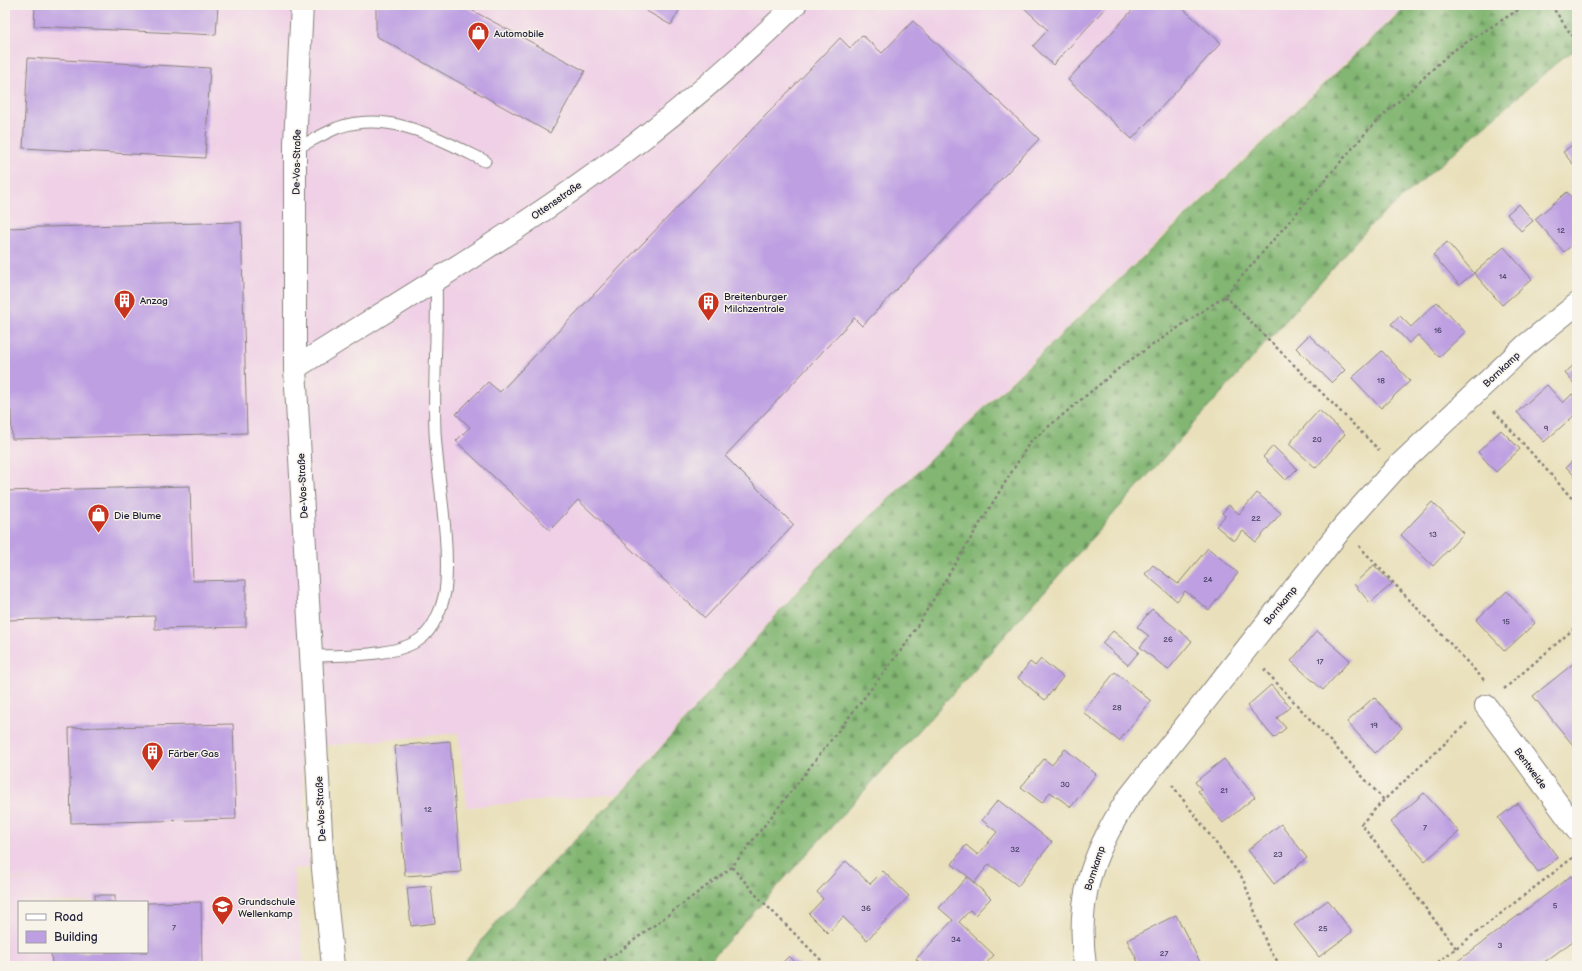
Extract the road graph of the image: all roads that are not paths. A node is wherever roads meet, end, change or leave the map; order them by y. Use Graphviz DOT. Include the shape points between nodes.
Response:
graph roads {
  1 [pos="302,5"];
  2 [pos="795,5"];
  3 [pos="295,149"];
  4 [pos="485,161"];
  5 [pos="436,278"];
  6 [pos="1577,304"];
  7 [pos="295,368"];
  8 [pos="311,656"];
  9 [pos="1491,700"];
  10 [pos="1577,830"];
  11 [pos="333,966"];
  12 [pos="1085,966"];
  1 -- 3 [label="street, De-Vos-Straße"];
  2 -- 5 [label="street, Ottensstraße" via="765,35 642,139 534,216"];
  3 -- 4 [label="lane" via="337,128 376,123 402,125 427,133"];
  3 -- 7 [label="street, De-Vos-Straße"];
  5 -- 7 [label="street, Ottensstraße"];
  5 -- 8 [label="lane" via="435,432 445,528 446,584 439,614 425,635 411,645 375,653"];
  6 -- 12 [label="street, Bornkamp" via="1526,345 1396,468 1342,528 1153,766 1117,816 1102,842 1094,864 1082,914"];
  7 -- 8 [label="street, De-Vos-Straße"];
  8 -- 11 [label="street, De-Vos-Straße" via="323,869"];
  9 -- 10 [label="street, Bentweide"];
}
